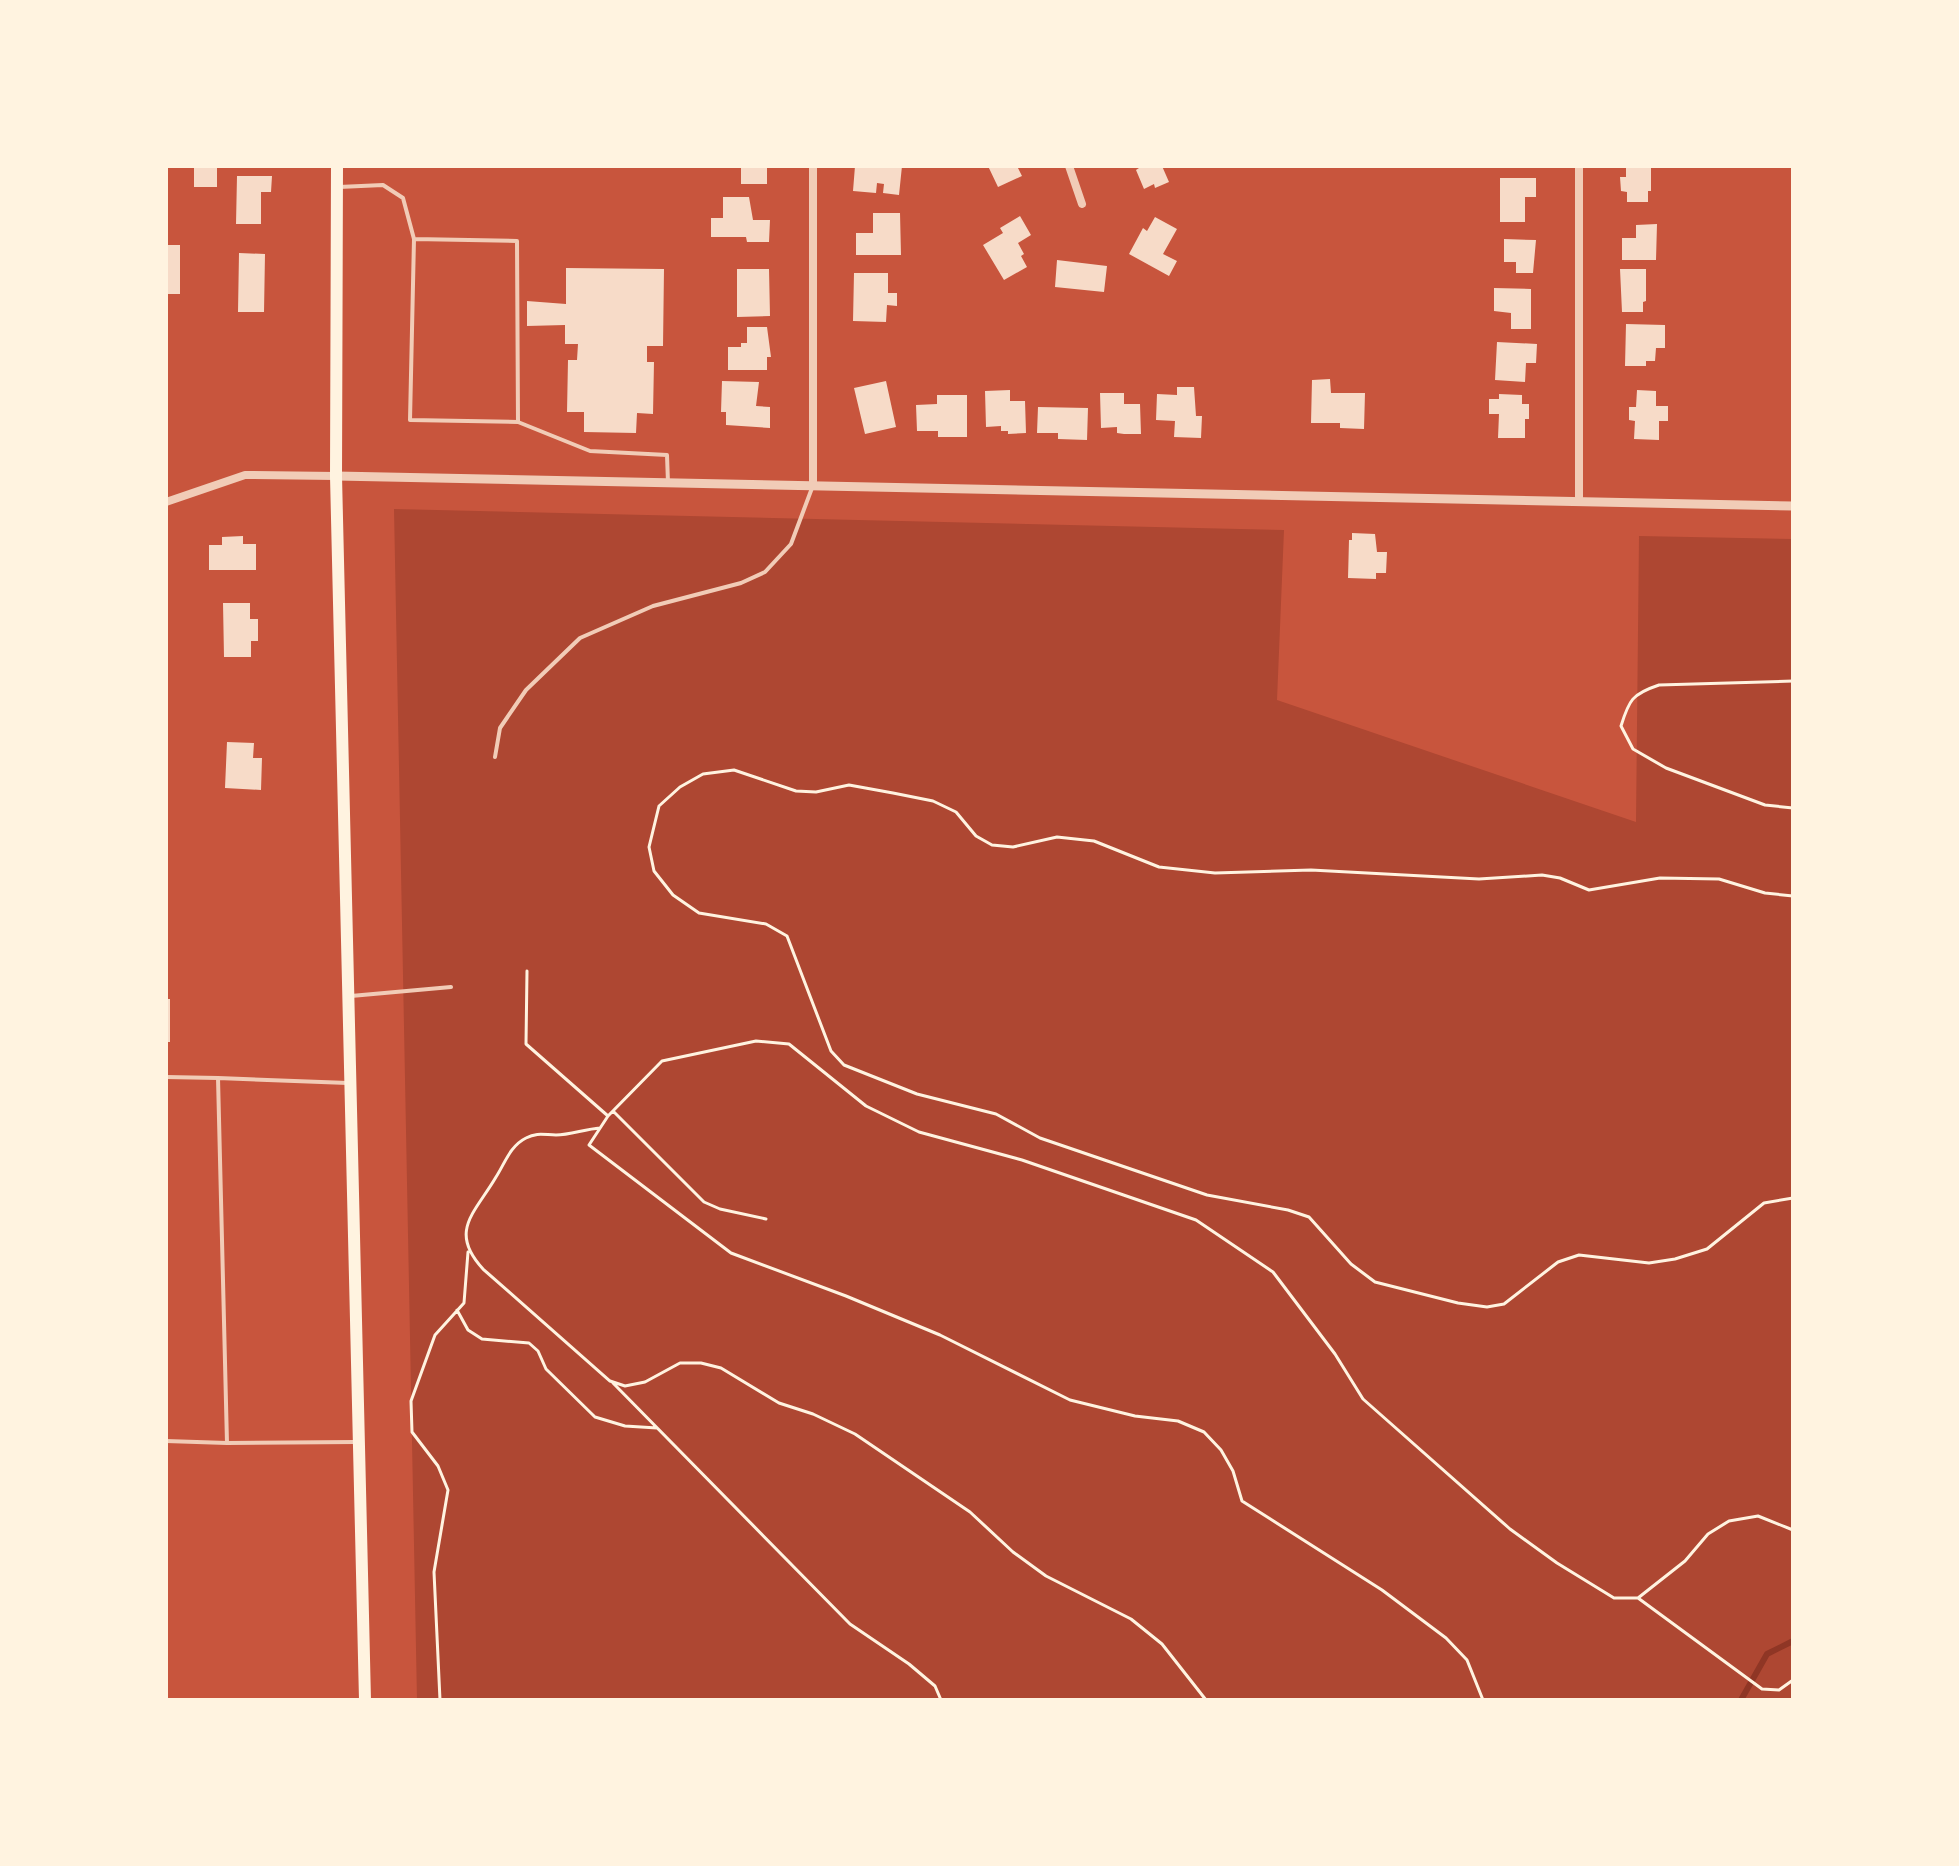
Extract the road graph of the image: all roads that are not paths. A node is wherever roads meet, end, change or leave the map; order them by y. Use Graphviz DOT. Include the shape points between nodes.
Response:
graph roads {
  1 [pos="337,166"];
  2 [pos="813,166"];
  3 [pos="1069,166"];
  4 [pos="1579,166"];
  5 [pos="337,187"];
  6 [pos="1082,204"];
  7 [pos="414,239"];
  8 [pos="518,422"];
  9 [pos="336,476"];
  10 [pos="668,483"];
  11 [pos="813,486"];
  12 [pos="166,502"];
  13 [pos="1579,502"];
  14 [pos="1793,506"];
  15 [pos="495,757"];
  16 [pos="451,987"];
  17 [pos="349,997"];
  18 [pos="166,1077"];
  19 [pos="218,1078"];
  20 [pos="351,1083"];
  21 [pos="166,1441"];
  22 [pos="359,1442"];
  23 [pos="227,1443"];
  24 [pos="365,1700"];
  1 -- 5 [label="main road"];
  2 -- 11 [label="street"];
  3 -- 6 [label="street"];
  4 -- 13 [label="street"];
  5 -- 7 [label="lane" via="383,185 403,198"];
  5 -- 9 [label="main road"];
  7 -- 8 [label="lane" via="517,241"];
  7 -- 8 [label="lane" via="410,420"];
  8 -- 10 [label="lane" via="590,451 667,455"];
  9 -- 10 [label="street"];
  9 -- 12 [label="street" via="245,475"];
  9 -- 17 [label="main road"];
  10 -- 11 [label="street"];
  11 -- 13 [label="street"];
  11 -- 15 [label="lane" via="791,544 765,572 653,606 580,638 526,690 500,728"];
  13 -- 14 [label="street"];
  16 -- 17 [label="lane"];
  17 -- 20 [label="main road"];
  18 -- 19 [label="lane"];
  19 -- 20 [label="lane"];
  19 -- 23 [label="lane"];
  20 -- 22 [label="main road"];
  21 -- 23 [label="lane"];
  22 -- 23 [label="lane"];
  22 -- 24 [label="main road"];
}
